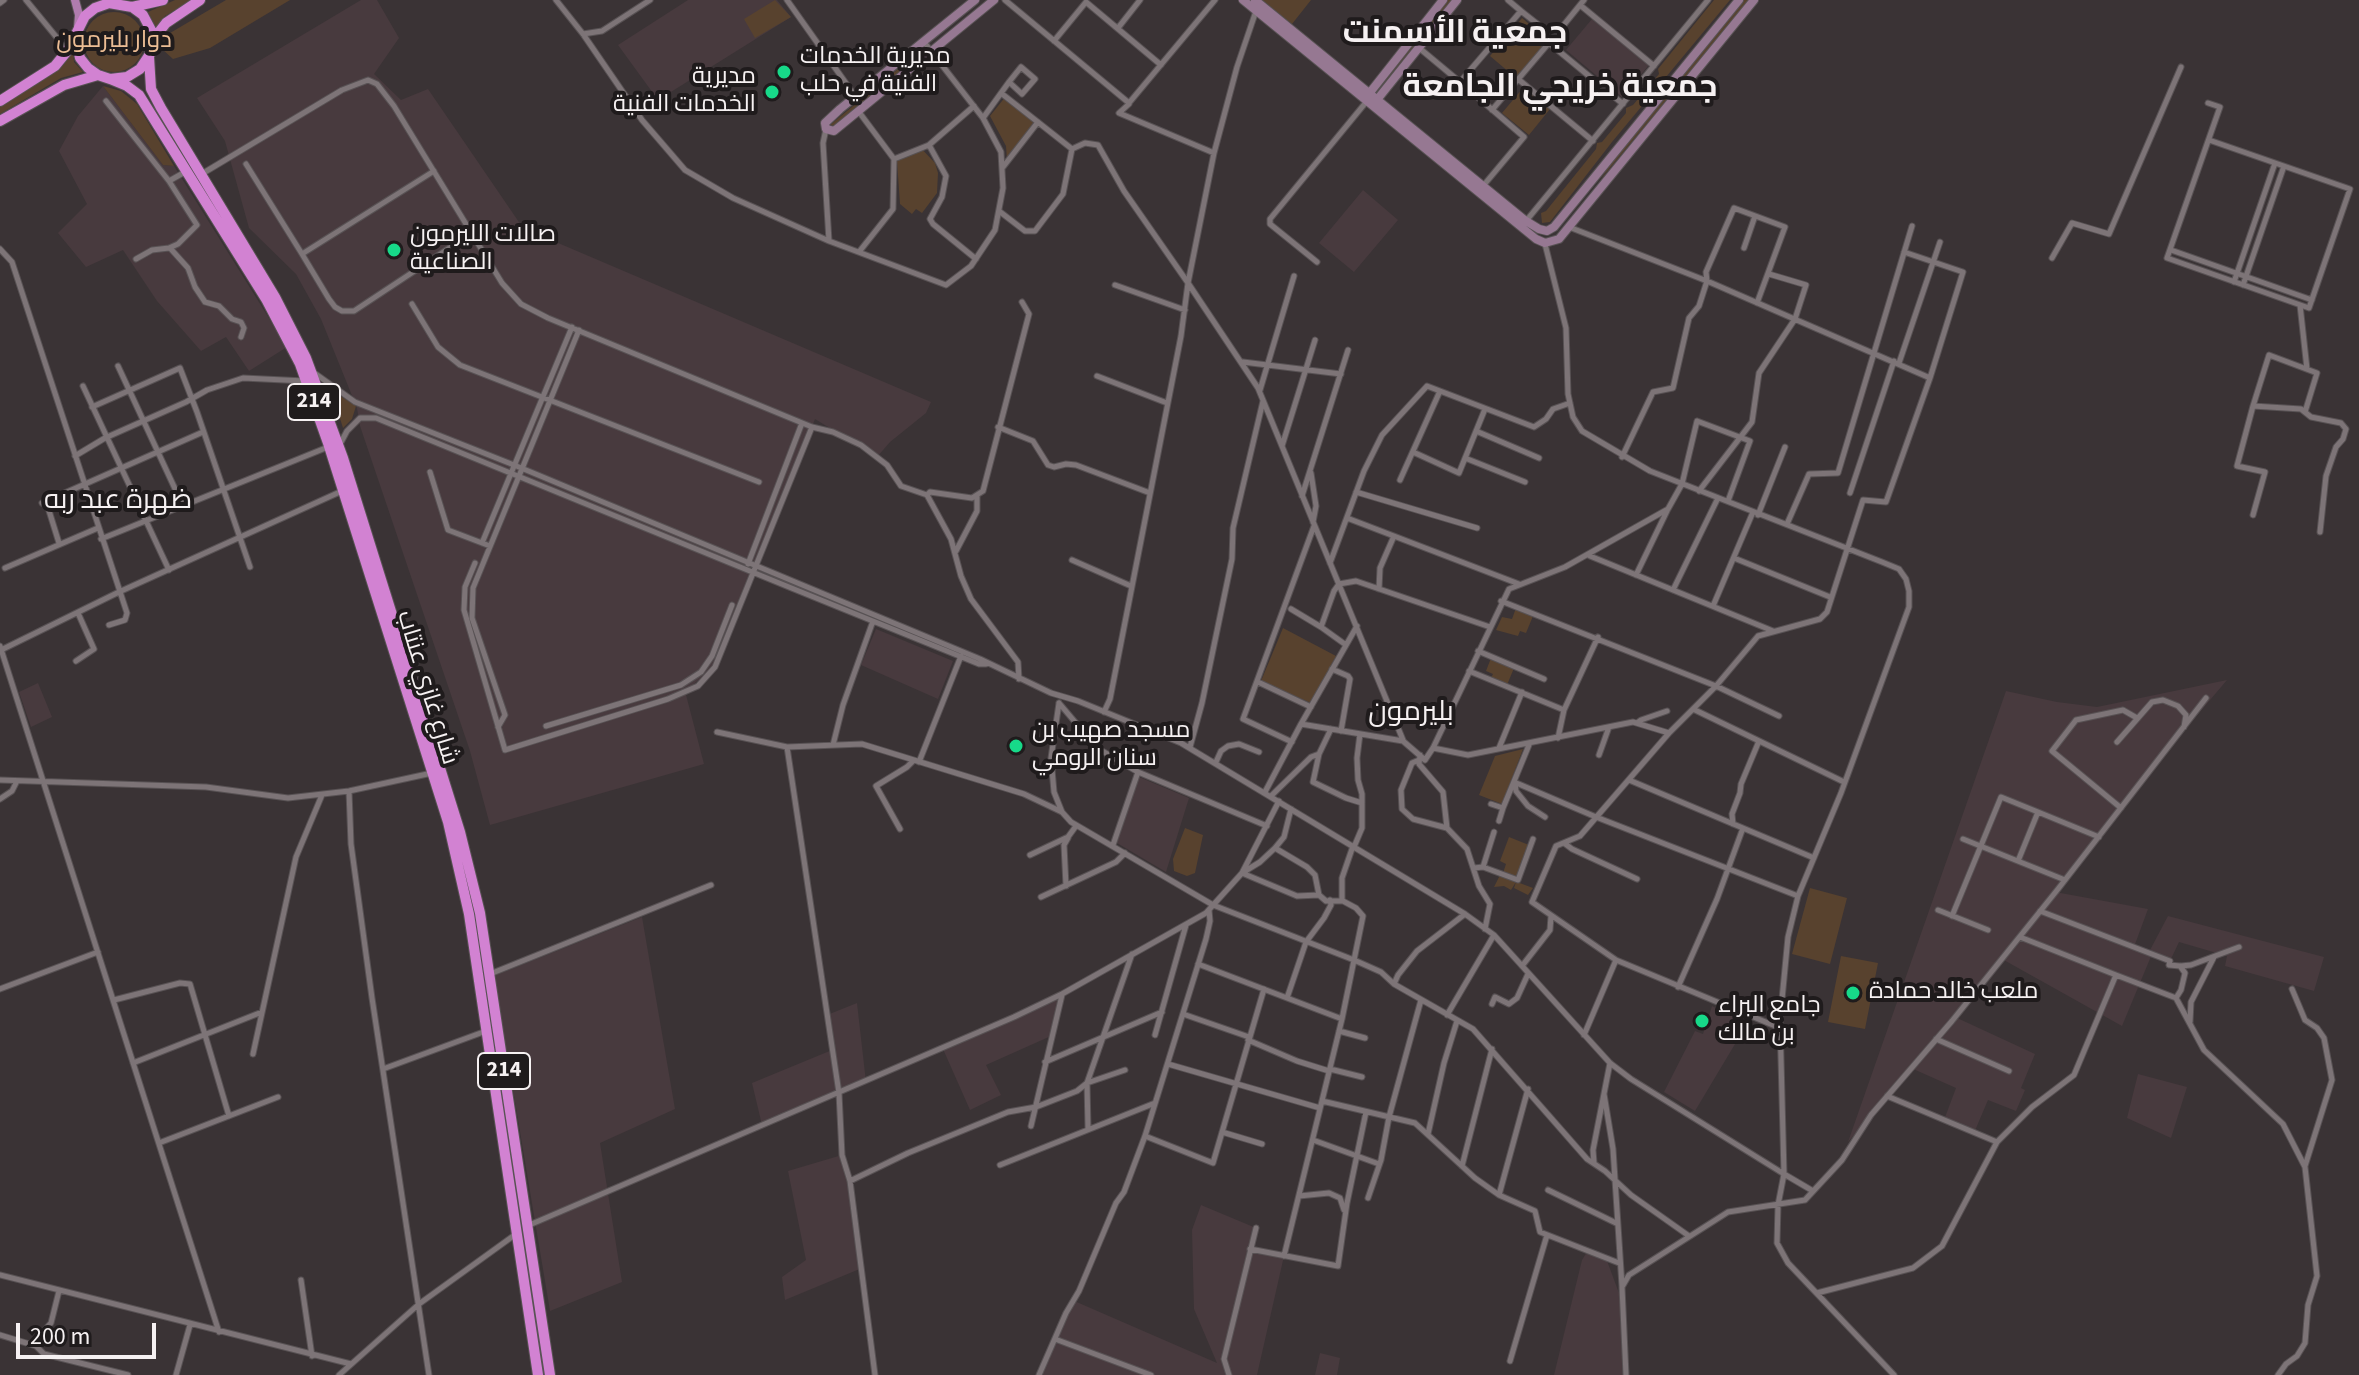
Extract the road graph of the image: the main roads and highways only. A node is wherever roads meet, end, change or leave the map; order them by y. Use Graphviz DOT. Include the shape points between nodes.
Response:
graph roads {
  1 [pos="75,0"];
  2 [pos="163,0"];
  3 [pos="200,0"];
  4 [pos="975,0"];
  5 [pos="994,0"];
  6 [pos="1243,0"];
  7 [pos="1255,0"];
  8 [pos="1443,0"];
  9 [pos="1457,0"];
  10 [pos="1739,0"];
  11 [pos="1754,0"];
  12 [pos="106,2"];
  13 [pos="132,7"];
  14 [pos="78,30"];
  15 [pos="152,41"];
  16 [pos="149,57"];
  17 [pos="98,75"];
  18 [pos="110,79"];
  19 [pos="1370,99"];
  20 [pos="0,101"];
  21 [pos="0,121"];
  22 [pos="193,175"];
  23 [pos="1593,179"];
  24 [pos="1601,187"];
  25 [pos="334,447"];
  26 [pos="386,611"];
  27 [pos="538,1375"];
  28 [pos="550,1375"];
  1 -- 14 [label="main road"];
  2 -- 13 [label="highway"];
  3 -- 15 [label="highway" via="166,23"];
  4 -- 5 [label="main road" via="827,120 826,129 834,131"];
  6 -- 19 [label="main road"];
  7 -- 19 [label="main road"];
  8 -- 19 [label="main road"];
  9 -- 19 [label="main road"];
  10 -- 23 [label="main road"];
  11 -- 24 [label="main road"];
  12 -- 13 [label="highway"];
  12 -- 14 [label="highway" via="85,16"];
  13 -- 15 [label="highway" via="143,15"];
  14 -- 17 [label="highway" via="80,58"];
  14 -- 20 [label="highway" via="50,70"];
  15 -- 16 [label="highway"];
  16 -- 18 [label="highway" via="127,77"];
  16 -- 22 [label="highway, 214" via="151,89"];
  17 -- 18 [label="highway"];
  17 -- 21 [label="highway" via="64,85"];
  18 -- 22 [label="highway, شارع غازي عنتاب / 214" via="139,95"];
  19 -- 23 [label="main road" via="1539,229 1554,227"];
  19 -- 24 [label="main road" via="1545,243 1559,239"];
  22 -- 25 [label="highway, شارع غازي عنتاب / 214" via="309,376"];
  23 -- 24 [label="main road"];
  25 -- 26 [label="highway, 214"];
  25 -- 26 [label="highway, شارع غازي عنتاب / 214" via="343,491"];
  26 -- 27 [label="highway, شارع غازي عنتاب / 214" via="448,822 469,914"];
  26 -- 28 [label="highway, 214" via="460,832 480,913"];
}
